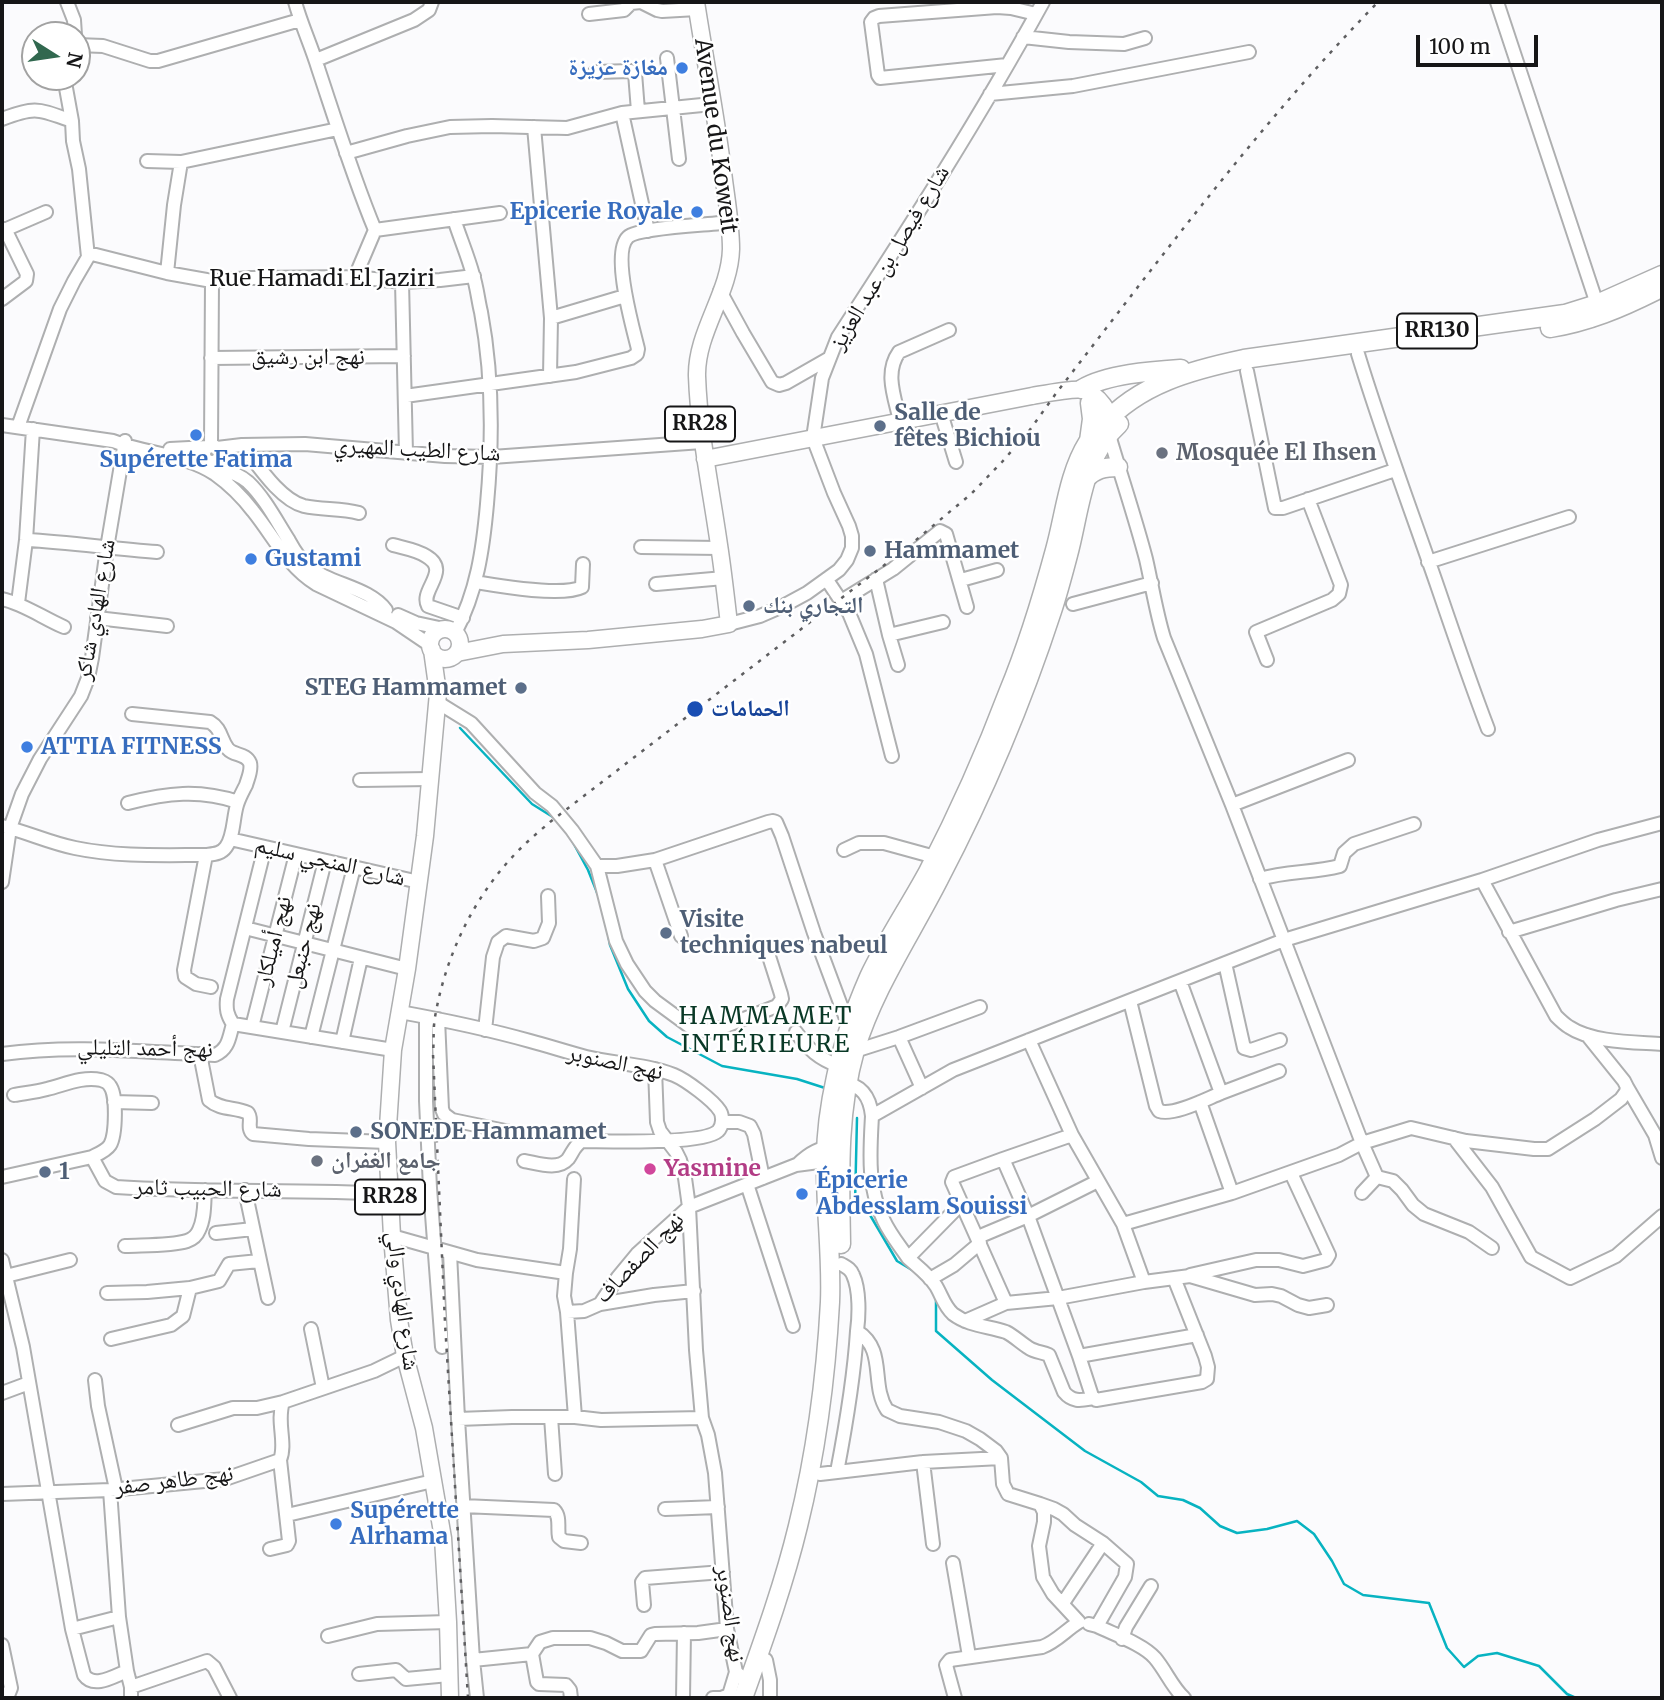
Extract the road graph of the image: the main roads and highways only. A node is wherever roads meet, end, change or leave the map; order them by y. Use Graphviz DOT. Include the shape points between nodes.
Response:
graph roads {
  1 [pos="696,5"];
  2 [pos="1662,275"];
  3 [pos="1662,288"];
  4 [pos="1205,367"];
  5 [pos="1082,394"];
  6 [pos="1110,430"];
  7 [pos="1088,441"];
  8 [pos="705,459"];
  9 [pos="1118,467"];
  10 [pos="1086,480"];
  11 [pos="453,642"];
  12 [pos="431,648"];
  13 [pos="438,698"];
  14 [pos="840,1085"];
  15 [pos="833,1154"];
  16 [pos="736,1693"];
  17 [pos="450,1698"];
  1 -- 8 [label="main road, Avenue du Koweit / RR28" via="731,251 697,364"];
  2 -- 4 [label="highway, RR130" via="1565,314"];
  3 -- 6 [label="highway, RR130" via="1580,323 1219,375 1173,387"];
  4 -- 5 [label="highway" via="1108,379 1090,384"];
  4 -- 6 [label="highway, RR130" via="1126,403"];
  5 -- 6 [label="main road"];
  5 -- 7 [label="highway" via="1092,419"];
  5 -- 8 [label="main road" via="1032,396"];
  6 -- 7 [label="highway, RR130"];
  6 -- 10 [label="highway, RR130"];
  7 -- 14 [label="highway, RR130" via="1075,470 1038,609 1010,689 935,857 870,975 849,1027"];
  8 -- 11 [label="main road, Avenue du Koweit / RR28" via="729,624 588,640"];
  9 -- 10 [label="highway" via="1102,468"];
  10 -- 14 [label="highway, RR130" via="1052,610 1019,703 968,821 867,1014"];
  11 -- 12 [label="main road" via="434,635"];
  11 -- 12 [label="main road" via="446,659"];
  11 -- 13 [label="main road, RR28"];
  12 -- 13 [label="main road, RR28"];
  13 -- 17 [label="main road, شارع الهادي والي / RR28" via="425,836 393,1050 387,1142 405,1356 424,1428 443,1538"];
  14 -- 15 [label="highway, RR130"];
  15 -- 16 [label="highway, RR130" via="830,1299 810,1474 785,1575"];
  15 -- 16 [label="highway, RR130" via="841,1264 829,1473 766,1660"];
}
